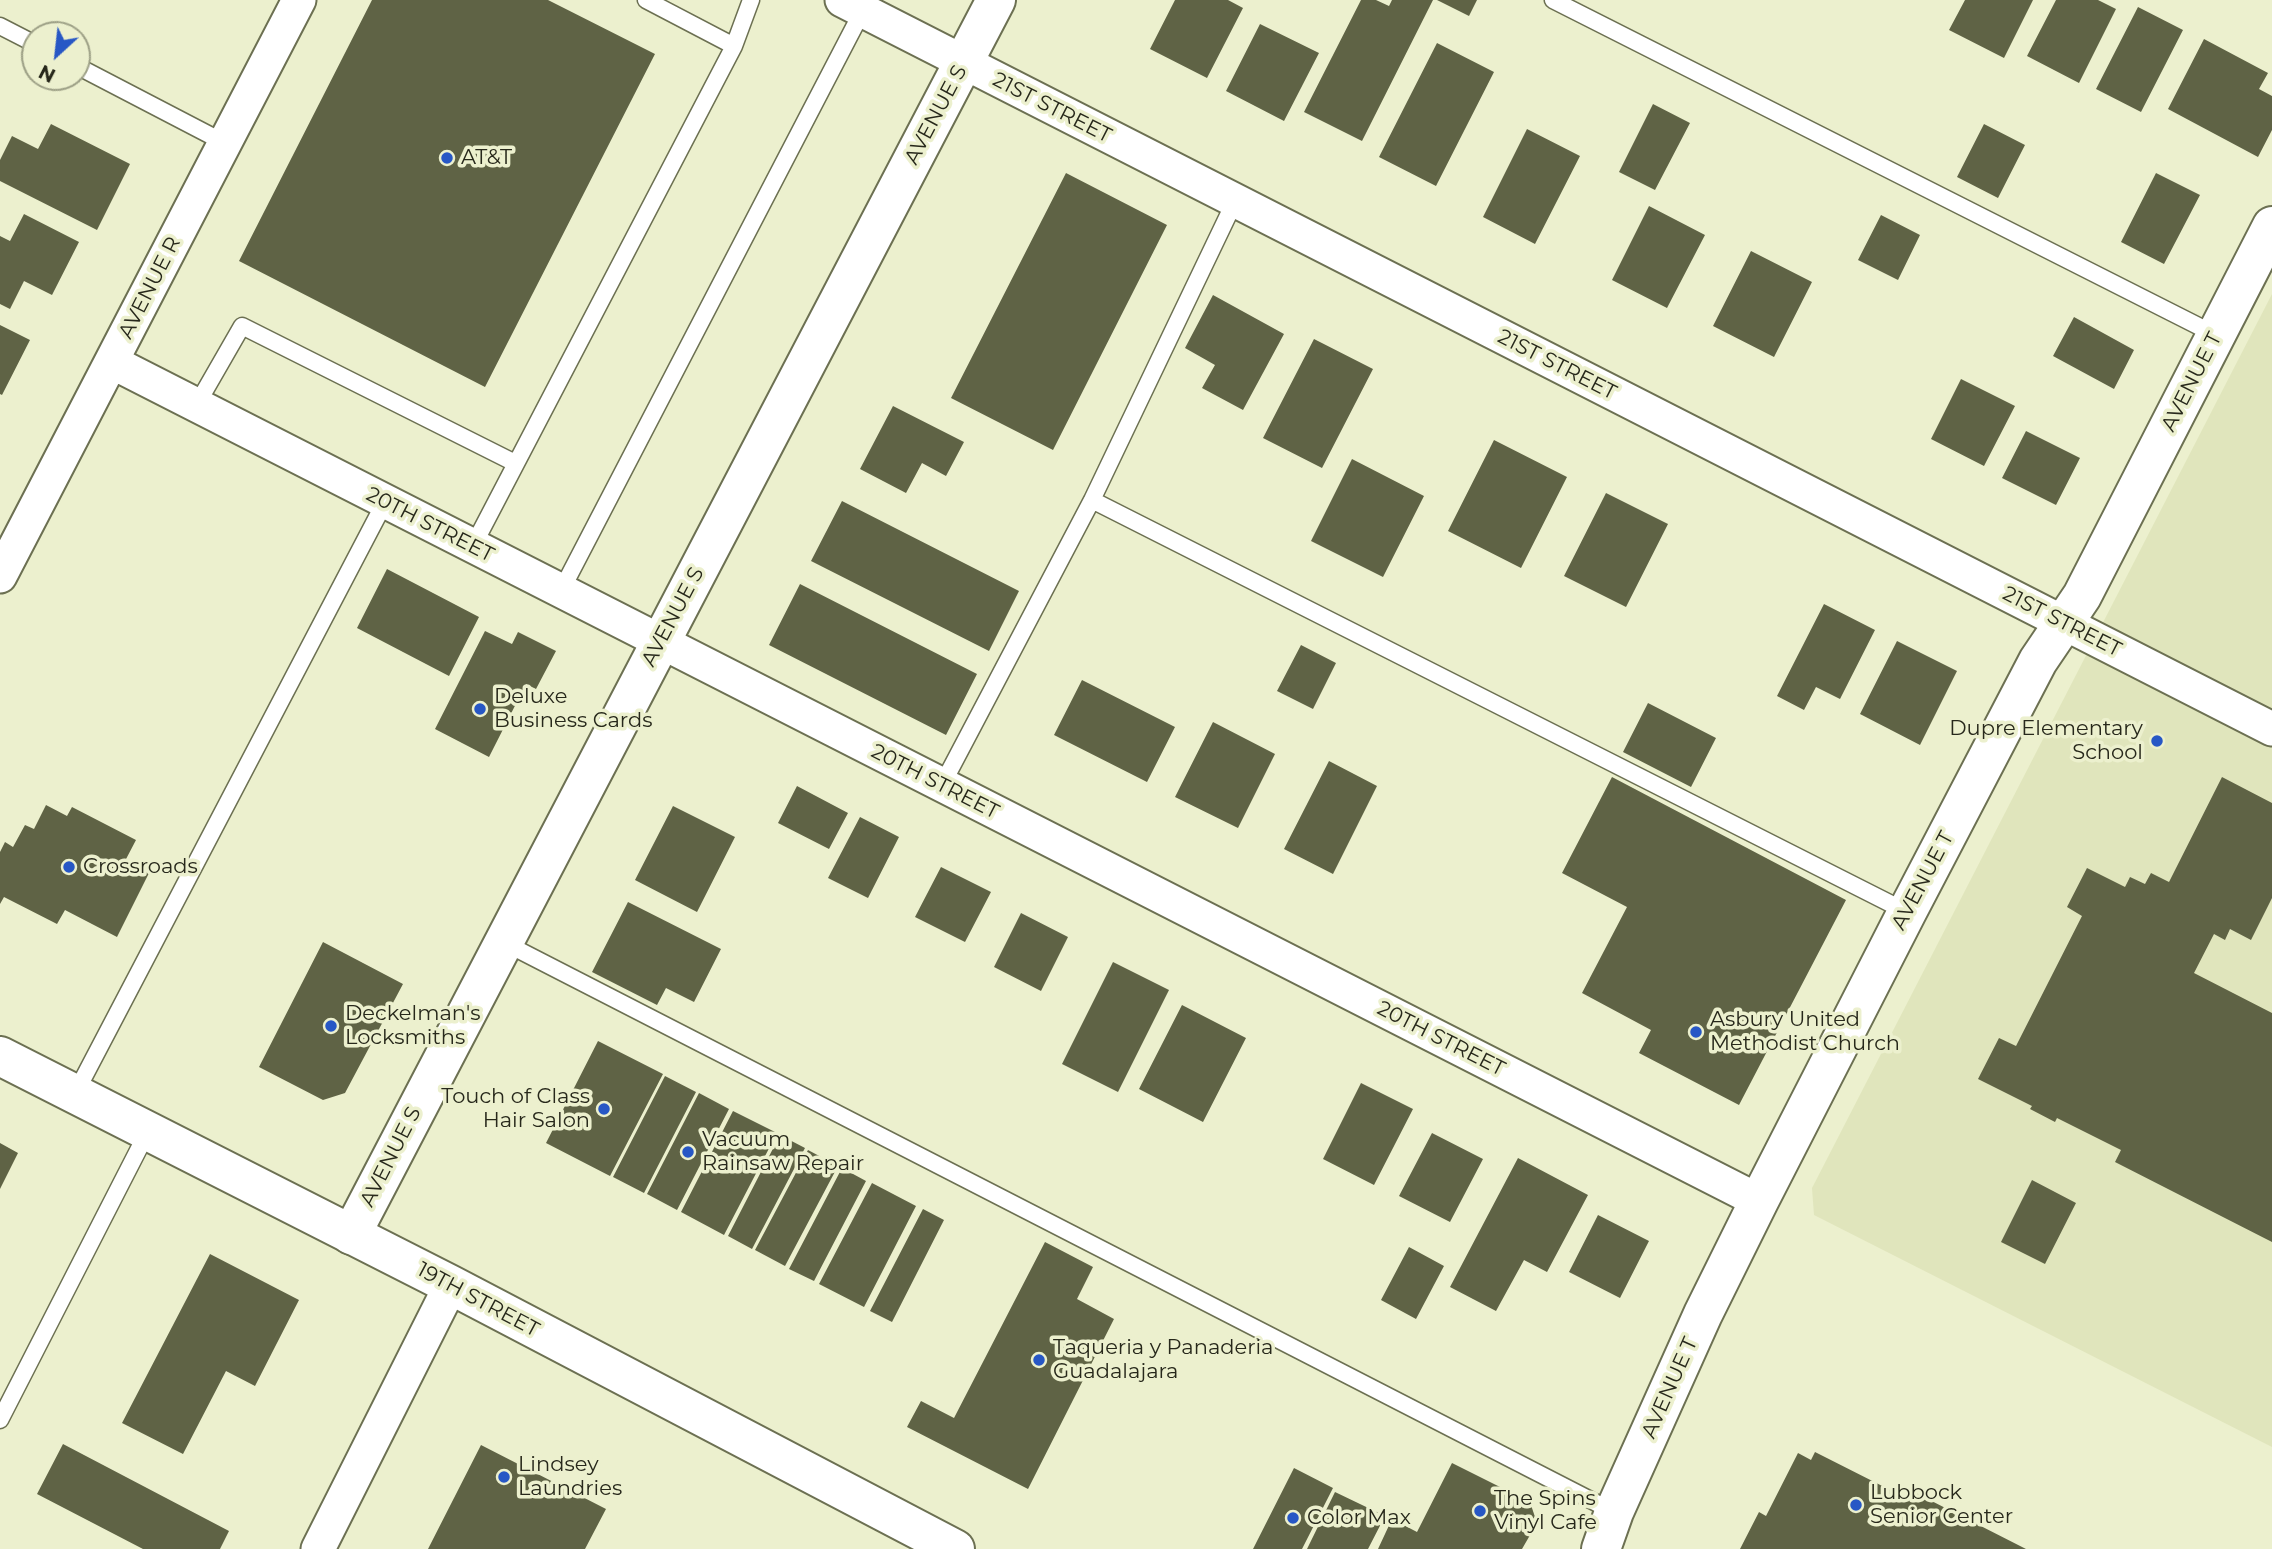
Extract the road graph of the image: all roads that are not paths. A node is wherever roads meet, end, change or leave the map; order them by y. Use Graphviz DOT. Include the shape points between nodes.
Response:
graph roads {
  1 [pos="299,0"];
  2 [pos="646,0"];
  3 [pos="751,0"];
  4 [pos="996,0"];
  5 [pos="1553,0"];
  6 [pos="853,5"];
  7 [pos="0,26"];
  8 [pos="21,37"];
  9 [pos="734,46"];
  10 [pos="964,62"];
  11 [pos="91,73"];
  12 [pos="225,143"];
  13 [pos="1235,201"];
  14 [pos="2272,226"];
  15 [pos="2216,335"];
  16 [pos="112,362"];
  17 [pos="196,406"];
  18 [pos="515,463"];
  19 [pos="1092,500"];
  20 [pos="385,502"];
  21 [pos="473,546"];
  22 [pos="0,576"];
  23 [pos="561,591"];
  24 [pos="2064,623"];
  25 [pos="660,642"];
  26 [pos="2272,729"];
  27 [pos="942,785"];
  28 [pos="1906,912"];
  29 [pos="503,942"];
  30 [pos="0,1056"];
  31 [pos="75,1094"];
  32 [pos="148,1131"];
  33 [pos="1759,1201"];
  34 [pos="351,1234"];
  35 [pos="451,1285"];
  36 [pos="0,1420"];
  37 [pos="1614,1512"];
  38 [pos="318,1549"];
  39 [pos="955,1549"];
  40 [pos="1601,1549"];
  1 -- 12 [label="street, AVENUE R"];
  2 -- 9 [label="lane"];
  3 -- 9 [label="lane"];
  4 -- 10 [label="street, AVENUE S"];
  5 -- 15 [label="lane"];
  6 -- 10 [label="street, 21ST STREET"];
  6 -- 23 [label="lane"];
  7 -- 8 [label="lane"];
  9 -- 18 [label="lane"];
  10 -- 13 [label="street, 21ST STREET"];
  10 -- 25 [label="street, AVENUE S"];
  11 -- 12 [label="lane"];
  12 -- 16 [label="street, AVENUE R"];
  13 -- 19 [label="lane"];
  13 -- 24 [label="street, 21ST STREET"];
  14 -- 15 [label="street, AVENUE T"];
  15 -- 24 [label="street, AVENUE T"];
  16 -- 17 [label="street, 20TH STREET"];
  16 -- 22 [label="street, AVENUE R"];
  17 -- 18 [label="lane" via="242,327"];
  17 -- 20 [label="street, 20TH STREET"];
  18 -- 21 [label="lane"];
  19 -- 27 [label="lane"];
  19 -- 28 [label="lane"];
  20 -- 21 [label="street, 20TH STREET"];
  20 -- 31 [label="lane"];
  21 -- 23 [label="street, 20TH STREET"];
  23 -- 25 [label="street, 20TH STREET"];
  24 -- 26 [label="street, 21ST STREET"];
  24 -- 28 [label="street, AVENUE T" via="2038,661"];
  25 -- 27 [label="street, 20TH STREET"];
  25 -- 29 [label="street, AVENUE S"];
  27 -- 33 [label="street, 20TH STREET"];
  28 -- 33 [label="street, AVENUE T"];
  29 -- 34 [label="street, AVENUE S"];
  29 -- 37 [label="lane"];
  30 -- 31 [label="street, 19TH STREET"];
  31 -- 32 [label="street, 19TH STREET"];
  32 -- 34 [label="street, 19TH STREET"];
  32 -- 36 [label="lane"];
  33 -- 37 [label="street, AVENUE T"];
  34 -- 35 [label="street, 19TH STREET"];
  35 -- 38 [label="street"];
  35 -- 39 [label="street, 19TH STREET"];
  37 -- 40 [label="street, AVENUE T"];
}
